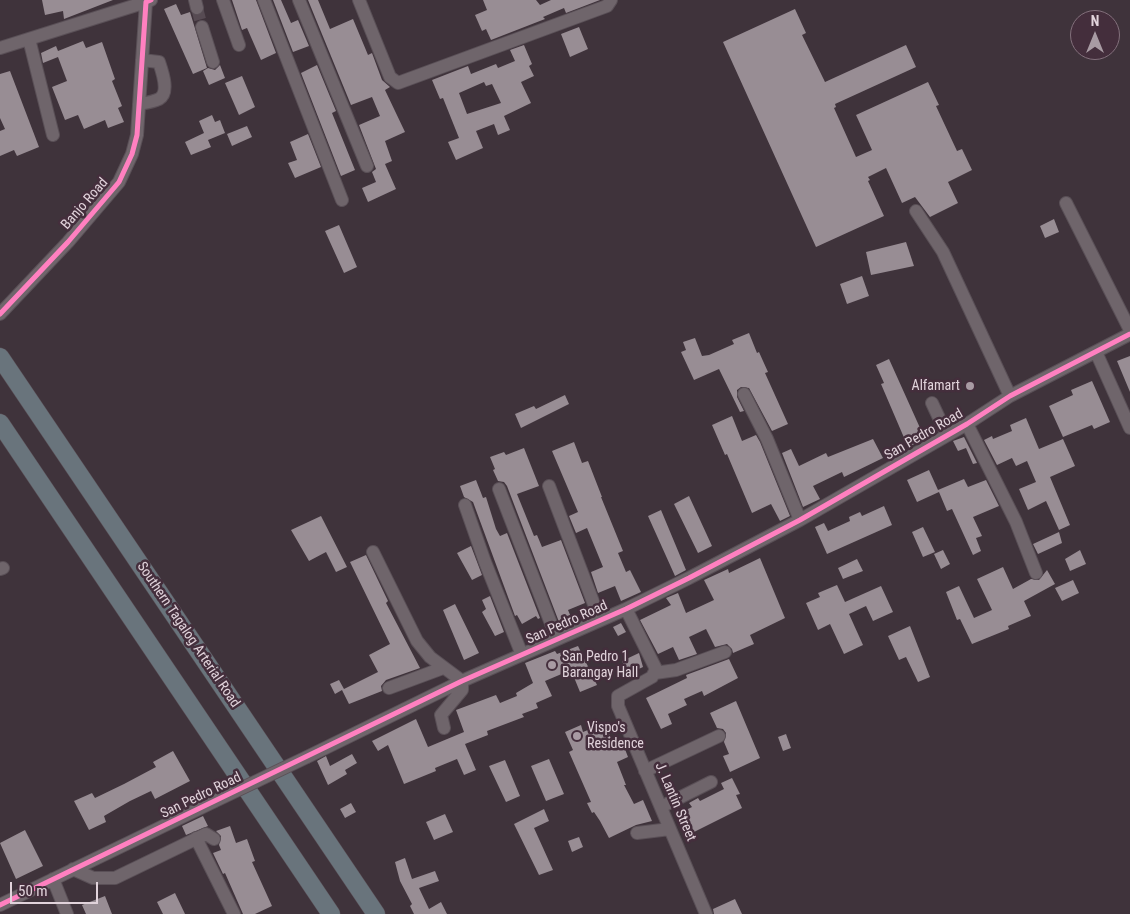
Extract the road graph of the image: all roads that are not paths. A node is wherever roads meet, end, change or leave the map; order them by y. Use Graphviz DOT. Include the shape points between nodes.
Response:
graph roads {
  1 [pos="223,0"];
  2 [pos="264,0"];
  3 [pos="299,0"];
  4 [pos="359,0"];
  5 [pos="611,0"];
  6 [pos="149,1"];
  7 [pos="131,3"];
  8 [pos="202,27"];
  9 [pos="29,39"];
  10 [pos="239,44"];
  11 [pos="0,48"];
  12 [pos="142,60"];
  13 [pos="213,62"];
  14 [pos="139,104"];
  15 [pos="53,135"];
  16 [pos="367,166"];
  17 [pos="342,200"];
  18 [pos="1066,203"];
  19 [pos="916,211"];
  20 [pos="0,314"];
  21 [pos="1130,330"];
  22 [pos="1130,334"];
  23 [pos="1096,352"];
  24 [pos="0,357"];
  25 [pos="744,394"];
  26 [pos="1010,396"];
  27 [pos="932,403"];
  28 [pos="0,423"];
  29 [pos="967,424"];
  30 [pos="1130,428"];
  31 [pos="947,435"];
  32 [pos="549,486"];
  33 [pos="499,489"];
  34 [pos="465,505"];
  35 [pos="800,520"];
  36 [pos="373,552"];
  37 [pos="1036,573"];
  38 [pos="626,609"];
  39 [pos="600,620"];
  40 [pos="557,639"];
  41 [pos="725,652"];
  42 [pos="522,655"];
  43 [pos="443,668"];
  44 [pos="656,673"];
  45 [pos="462,681"];
  46 [pos="389,688"];
  47 [pos="444,728"];
  48 [pos="719,736"];
  49 [pos="645,771"];
  50 [pos="711,782"];
  51 [pos="660,807"];
  52 [pos="670,829"];
  53 [pos="637,833"];
  54 [pos="196,838"];
  55 [pos="214,838"];
  56 [pos="73,869"];
  57 [pos="53,879"];
  58 [pos="0,905"];
  59 [pos="67,914"];
  60 [pos="234,914"];
  61 [pos="330,914"];
  62 [pos="376,914"];
  63 [pos="706,914"];
  1 -- 10 [label="street"];
  2 -- 17 [label="street"];
  3 -- 16 [label="street"];
  4 -- 5 [label="street" via="390,77 398,83 607,6"];
  6 -- 7 [label="street"];
  6 -- 12 [label="street, Banjo Road"];
  7 -- 9 [label="street"];
  8 -- 13 [label="street"];
  9 -- 11 [label="street"];
  9 -- 15 [label="street"];
  12 -- 14 [label="street, Banjo Road"];
  12 -- 14 [label="street" via="159,62 164,75 164,94 160,99"];
  14 -- 20 [label="street, Banjo Road" via="137,135 119,182"];
  18 -- 21 [label="street"];
  19 -- 26 [label="street" via="943,252"];
  22 -- 23 [label="street, San Pedro Road"];
  23 -- 26 [label="street, San Pedro Road"];
  23 -- 30 [label="street"];
  24 -- 62 [label="highway, Southern Tagalog Arterial Road"];
  25 -- 35 [label="street" via="767,438"];
  26 -- 29 [label="street, San Pedro Road"];
  27 -- 31 [label="street"];
  28 -- 61 [label="highway"];
  29 -- 31 [label="street, San Pedro Road"];
  29 -- 37 [label="street" via="1016,522"];
  31 -- 35 [label="street, San Pedro Road"];
  32 -- 39 [label="street"];
  33 -- 40 [label="street"];
  34 -- 42 [label="street"];
  35 -- 38 [label="street, San Pedro Road"];
  36 -- 43 [label="street" via="416,641"];
  38 -- 39 [label="street, San Pedro Road"];
  38 -- 44 [label="street" via="656,666"];
  39 -- 40 [label="street, San Pedro Road"];
  40 -- 42 [label="street, San Pedro Road"];
  41 -- 44 [label="street" via="676,670"];
  42 -- 45 [label="street, San Pedro Road"];
  43 -- 45 [label="street"];
  43 -- 46 [label="street"];
  44 -- 49 [label="street, J. Lantin Street" via="618,696 617,701"];
  45 -- 47 [label="street" via="462,690 441,715"];
  45 -- 56 [label="street, San Pedro Road, bridge"];
  48 -- 49 [label="street"];
  49 -- 51 [label="street, J. Lantin Street"];
  50 -- 51 [label="street"];
  51 -- 52 [label="street, J. Lantin Street"];
  52 -- 53 [label="street"];
  52 -- 63 [label="street, J. Lantin Street"];
  54 -- 55 [label="street" via="206,834"];
  54 -- 56 [label="street" via="115,878 93,878"];
  54 -- 60 [label="street"];
  56 -- 57 [label="street, San Pedro Road"];
  57 -- 58 [label="street, San Pedro Road"];
  57 -- 59 [label="street"];
}
